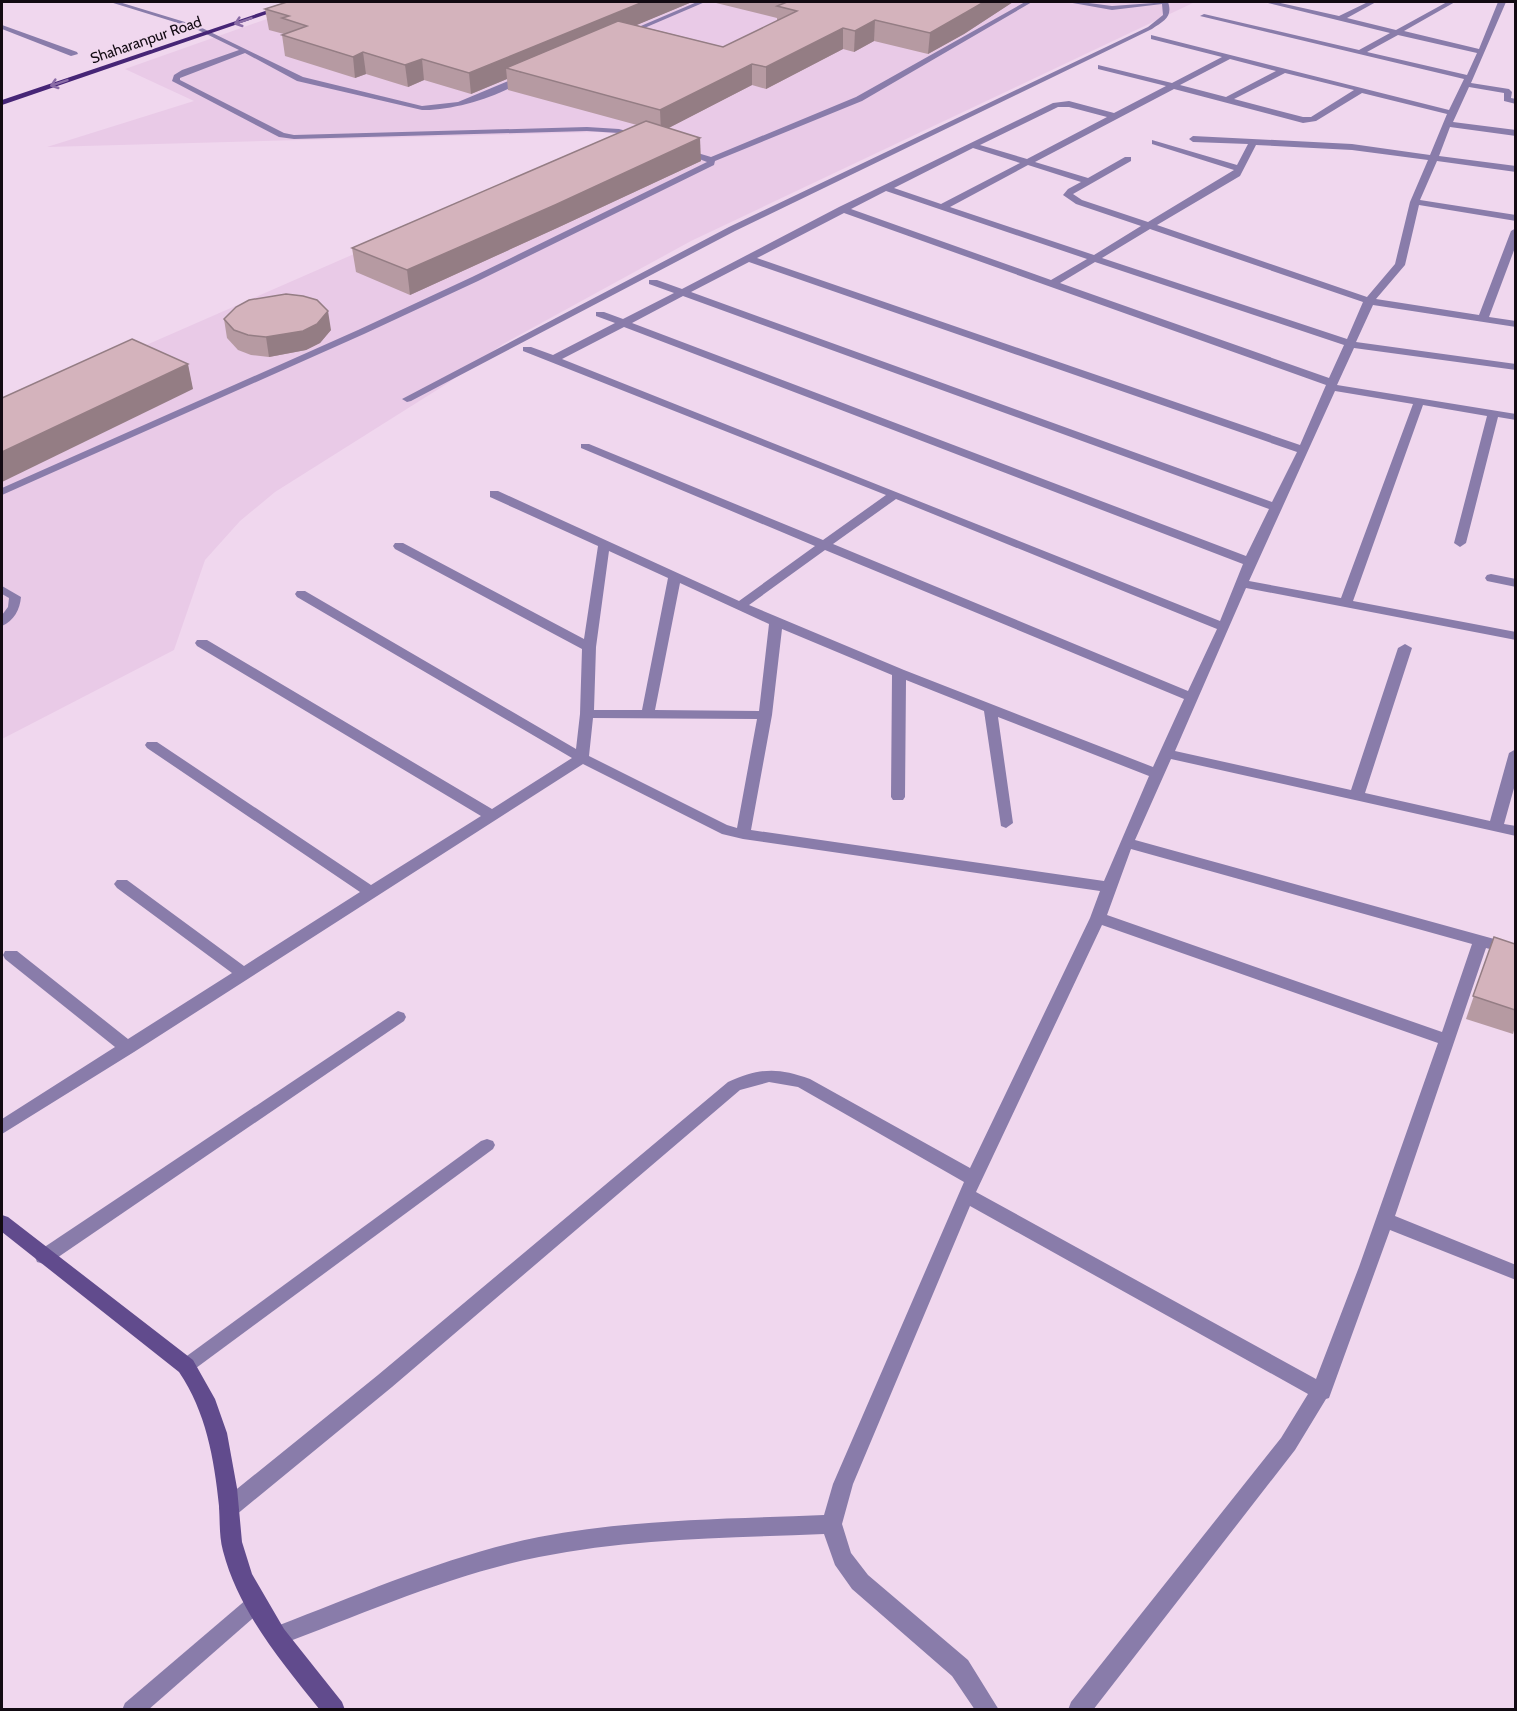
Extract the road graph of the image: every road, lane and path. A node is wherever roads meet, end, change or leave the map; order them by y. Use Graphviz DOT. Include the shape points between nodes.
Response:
graph roads {
  1 [pos="113,2"];
  2 [pos="271,2"];
  3 [pos="298,2"];
  4 [pos="702,2"];
  5 [pos="1029,2"];
  6 [pos="1070,2"];
  7 [pos="1164,2"];
  8 [pos="1268,2"];
  9 [pos="1373,2"];
  10 [pos="1452,2"];
  11 [pos="1502,2"];
  12 [pos="1204,16"];
  13 [pos="1342,18"];
  14 [pos="2,27"];
  15 [pos="196,27"];
  16 [pos="1396,31"];
  17 [pos="207,33"];
  18 [pos="1154,37"];
  19 [pos="617,38"];
  20 [pos="245,50"];
  21 [pos="1360,52"];
  22 [pos="1482,52"];
  23 [pos="74,54"];
  24 [pos="1230,56"];
  25 [pos="1101,67"];
  26 [pos="1284,70"];
  27 [pos="532,74"];
  28 [pos="1467,81"];
  29 [pos="1172,86"];
  30 [pos="1360,90"];
  31 [pos="2,94"];
  32 [pos="1227,100"];
  33 [pos="1515,102"];
  34 [pos="2,103"];
  35 [pos="1114,116"];
  36 [pos="1450,118"];
  37 [pos="1515,133"];
  38 [pos="1193,139"];
  39 [pos="655,141"];
  40 [pos="1254,141"];
  41 [pos="1155,142"];
  42 [pos="972,145"];
  43 [pos="678,148"];
  44 [pos="1433,157"];
  45 [pos="1128,159"];
  46 [pos="711,160"];
  47 [pos="1027,163"];
  48 [pos="1240,169"];
  49 [pos="1515,170"];
  50 [pos="1088,181"];
  51 [pos="885,188"];
  52 [pos="1415,202"];
  53 [pos="940,208"];
  54 [pos="842,209"];
  55 [pos="1515,218"];
  56 [pos="1152,225"];
  57 [pos="1515,231"];
  58 [pos="751,259"];
  59 [pos="1094,259"];
  60 [pos="653,282"];
  61 [pos="1051,284"];
  62 [pos="685,293"];
  63 [pos="1369,301"];
  64 [pos="600,314"];
  65 [pos="1483,319"];
  66 [pos="627,322"];
  67 [pos="1515,324"];
  68 [pos="1350,344"];
  69 [pos="527,349"];
  70 [pos="554,359"];
  71 [pos="1515,367"];
  72 [pos="1332,385"];
  73 [pos="407,399"];
  74 [pos="1419,401"];
  75 [pos="1492,414"];
  76 [pos="1515,417"];
  77 [pos="585,446"];
  78 [pos="1303,450"];
  79 [pos="2,492"];
  80 [pos="494,494"];
  81 [pos="895,494"];
  82 [pos="1275,507"];
  83 [pos="1460,543"];
  84 [pos="604,544"];
  85 [pos="825,545"];
  86 [pos="399,546"];
  87 [pos="1250,562"];
  88 [pos="675,576"];
  89 [pos="1491,578"];
  90 [pos="1242,583"];
  91 [pos="1515,583"];
  92 [pos="2,589"];
  93 [pos="301,594"];
  94 [pos="1346,603"];
  95 [pos="740,606"];
  96 [pos="2,622"];
  97 [pos="776,622"];
  98 [pos="1224,627"];
  99 [pos="1515,636"];
  100 [pos="202,643"];
  101 [pos="589,648"];
  102 [pos="1405,648"];
  103 [pos="899,673"];
  104 [pos="1193,698"];
  105 [pos="990,708"];
  106 [pos="648,713"];
  107 [pos="586,714"];
  108 [pos="765,715"];
  109 [pos="152,745"];
  110 [pos="1515,753"];
  111 [pos="1168,754"];
  112 [pos="582,758"];
  113 [pos="1158,774"];
  114 [pos="898,797"];
  115 [pos="1356,797"];
  116 [pos="491,815"];
  117 [pos="1006,823"];
  118 [pos="1496,826"];
  119 [pos="1515,831"];
  120 [pos="743,834"];
  121 [pos="1126,843"];
  122 [pos="122,884"];
  123 [pos="1109,887"];
  124 [pos="371,892"];
  125 [pos="1098,918"];
  126 [pos="1481,941"];
  127 [pos="1515,951"];
  128 [pos="10,955"];
  129 [pos="244,974"];
  130 [pos="398,1017"];
  131 [pos="1447,1040"];
  132 [pos="128,1048"];
  133 [pos="2,1126"];
  134 [pos="487,1145"];
  135 [pos="970,1187"];
  136 [pos="1385,1220"];
  137 [pos="2,1222"];
  138 [pos="44,1257"];
  139 [pos="1515,1273"];
  140 [pos="186,1366"];
  141 [pos="1322,1392"];
  142 [pos="229,1508"];
  143 [pos="832,1524"];
  144 [pos="254,1605"];
  145 [pos="277,1636"];
  146 [pos="132,1710"];
  147 [pos="334,1710"];
  148 [pos="988,1710"];
  149 [pos="1079,1710"];
  1 -- 15 [label="lane"];
  2 -- 15 [label="main road, Shaharanpur Road"];
  3 -- 17 [label="main road, Shaharanpur Road, one-way"];
  4 -- 19 [label="lane"];
  5 -- 46 [label="lane" via="860,99"];
  6 -- 7 [label="lane" via="1112,8"];
  7 -- 73 [label="lane" via="1166,16 1150,28 732,229"];
  8 -- 13 [label="street"];
  9 -- 13 [label="street"];
  10 -- 16 [label="street"];
  11 -- 22 [label="street"];
  12 -- 21 [label="street"];
  13 -- 16 [label="street"];
  14 -- 23 [label="lane"];
  15 -- 17 [label="lane"];
  15 -- 31 [label="main road, Shaharanpur Road"];
  16 -- 21 [label="street"];
  16 -- 22 [label="street"];
  17 -- 20 [label="lane"];
  17 -- 34 [label="main road, Shaharanpur Road, one-way"];
  18 -- 24 [label="street"];
  20 -- 27 [label="lane" via="300,79 436,110"];
  20 -- 39 [label="lane" via="185,72 176,81 273,132 294,137 604,129"];
  21 -- 28 [label="street"];
  22 -- 28 [label="street"];
  24 -- 26 [label="street"];
  24 -- 29 [label="street"];
  25 -- 29 [label="street"];
  26 -- 30 [label="street"];
  26 -- 32 [label="street"];
  28 -- 33 [label="street" via="1506,91 1507,99"];
  28 -- 36 [label="street"];
  29 -- 32 [label="street"];
  29 -- 35 [label="street"];
  30 -- 32 [label="street" via="1308,120"];
  30 -- 36 [label="street"];
  35 -- 42 [label="street" via="1060,104"];
  35 -- 47 [label="street"];
  36 -- 37 [label="street"];
  36 -- 44 [label="street"];
  38 -- 40 [label="street"];
  40 -- 44 [label="street" via="1333,145"];
  40 -- 48 [label="street"];
  41 -- 48 [label="street"];
  42 -- 47 [label="street"];
  42 -- 51 [label="street"];
  43 -- 46 [label="lane"];
  44 -- 49 [label="street"];
  44 -- 52 [label="street"];
  45 -- 50 [label="street"];
  46 -- 79 [label="lane" via="704,168 465,284"];
  47 -- 50 [label="street"];
  47 -- 53 [label="street"];
  48 -- 56 [label="street"];
  50 -- 56 [label="street" via="1068,195"];
  51 -- 53 [label="street"];
  51 -- 54 [label="street"];
  52 -- 55 [label="street"];
  52 -- 63 [label="street" via="1400,265"];
  53 -- 59 [label="street"];
  54 -- 58 [label="street"];
  54 -- 61 [label="street"];
  56 -- 59 [label="street"];
  56 -- 63 [label="street"];
  57 -- 65 [label="street"];
  58 -- 62 [label="street"];
  58 -- 78 [label="street"];
  59 -- 61 [label="street"];
  59 -- 68 [label="street"];
  60 -- 62 [label="street"];
  61 -- 72 [label="street"];
  62 -- 66 [label="street"];
  62 -- 82 [label="street"];
  63 -- 65 [label="street"];
  63 -- 68 [label="street"];
  64 -- 66 [label="street"];
  65 -- 67 [label="street"];
  66 -- 70 [label="street"];
  66 -- 87 [label="street"];
  68 -- 71 [label="street"];
  68 -- 72 [label="street"];
  69 -- 70 [label="street"];
  70 -- 81 [label="street"];
  72 -- 74 [label="street"];
  72 -- 78 [label="street"];
  74 -- 75 [label="street"];
  74 -- 94 [label="street"];
  75 -- 76 [label="street"];
  75 -- 83 [label="street"];
  77 -- 85 [label="street"];
  78 -- 82 [label="street"];
  80 -- 84 [label="street"];
  81 -- 85 [label="street"];
  81 -- 98 [label="street"];
  82 -- 87 [label="street"];
  84 -- 88 [label="street"];
  84 -- 101 [label="street"];
  85 -- 95 [label="street"];
  85 -- 104 [label="street"];
  86 -- 101 [label="street"];
  87 -- 90 [label="street"];
  88 -- 95 [label="street"];
  88 -- 106 [label="street"];
  89 -- 91 [label="street"];
  90 -- 94 [label="street"];
  90 -- 98 [label="street"];
  92 -- 96 [label="lane" via="15,597 14,608"];
  93 -- 112 [label="street"];
  94 -- 99 [label="street"];
  95 -- 97 [label="street"];
  97 -- 103 [label="street"];
  97 -- 108 [label="street"];
  98 -- 104 [label="street"];
  100 -- 116 [label="street"];
  101 -- 107 [label="street"];
  102 -- 115 [label="street"];
  103 -- 105 [label="street"];
  103 -- 114 [label="street"];
  104 -- 111 [label="street"];
  105 -- 113 [label="street"];
  105 -- 117 [label="street"];
  106 -- 107 [label="street"];
  106 -- 108 [label="street"];
  107 -- 112 [label="street"];
  108 -- 120 [label="street"];
  109 -- 124 [label="street"];
  110 -- 118 [label="street"];
  111 -- 113 [label="street"];
  111 -- 115 [label="street"];
  112 -- 116 [label="street"];
  112 -- 120 [label="street" via="705,822"];
  113 -- 121 [label="street"];
  115 -- 118 [label="street"];
  116 -- 124 [label="street"];
  118 -- 119 [label="street"];
  120 -- 123 [label="street"];
  121 -- 123 [label="street"];
  121 -- 126 [label="street"];
  122 -- 129 [label="street"];
  123 -- 125 [label="street"];
  124 -- 129 [label="street"];
  125 -- 131 [label="street"];
  125 -- 135 [label="street"];
  126 -- 127 [label="street"];
  126 -- 131 [label="street"];
  128 -- 132 [label="street"];
  129 -- 132 [label="street"];
  130 -- 138 [label="street"];
  131 -- 136 [label="street"];
  132 -- 133 [label="street"];
  134 -- 140 [label="lane"];
  135 -- 141 [label="street"];
  135 -- 142 [label="street" via="804,1083 779,1074 756,1076 734,1086"];
  135 -- 143 [label="street" via="843,1484"];
  136 -- 139 [label="street"];
  136 -- 141 [label="street"];
  137 -- 138 [label="street"];
  138 -- 140 [label="street"];
  140 -- 142 [label="street" via="201,1385 214,1414"];
  141 -- 149 [label="street" via="1301,1427"];
  142 -- 144 [label="street" via="233,1550"];
  143 -- 145 [label="street" via="638,1533 537,1548 484,1561"];
  143 -- 148 [label="street" via="842,1558 860,1582 960,1668"];
  144 -- 145 [label="street"];
  144 -- 146 [label="lane"];
  145 -- 147 [label="street"];
}
